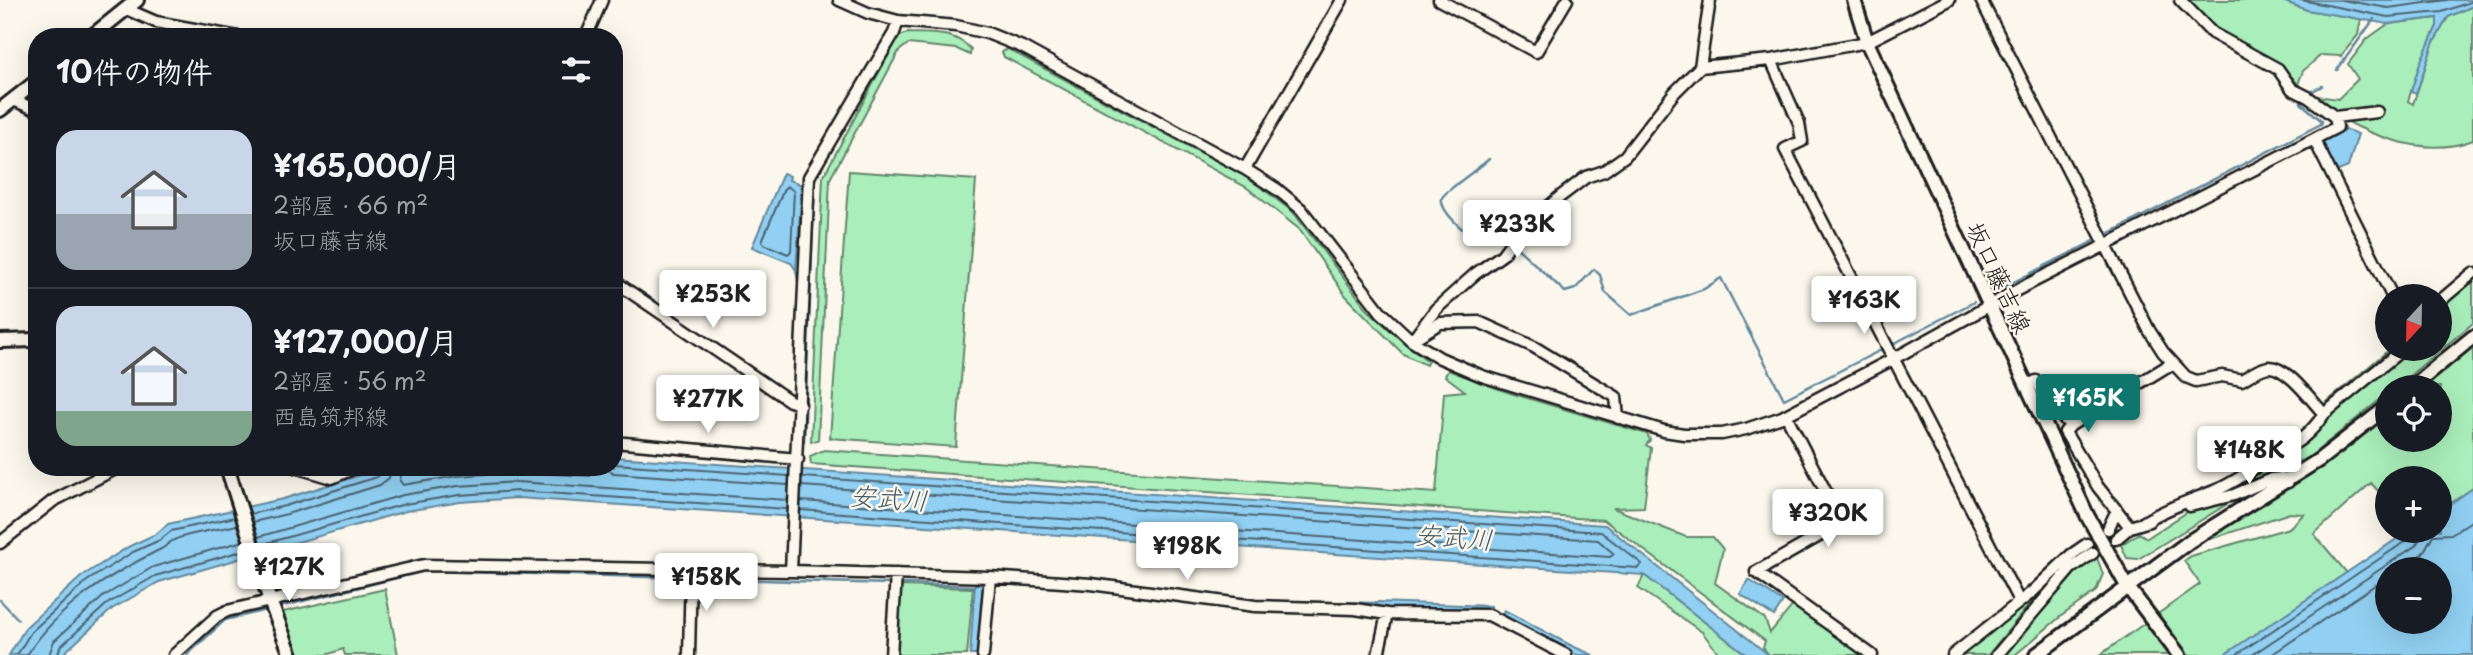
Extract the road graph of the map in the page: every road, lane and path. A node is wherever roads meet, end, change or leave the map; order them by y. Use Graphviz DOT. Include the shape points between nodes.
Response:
graph roads {
  1 [pos="136,0"];
  2 [pos="602,0"];
  3 [pos="839,0"];
  4 [pos="1342,0"];
  5 [pos="1439,0"];
  6 [pos="1567,0"];
  7 [pos="1710,0"];
  8 [pos="1854,0"];
  9 [pos="1949,0"];
  10 [pos="1981,0"];
  11 [pos="2180,0"];
  12 [pos="126,9"];
  13 [pos="898,21"];
  14 [pos="102,28"];
  15 [pos="189,28"];
  16 [pos="590,28"];
  17 [pos="1867,42"];
  18 [pos="1771,60"];
  19 [pos="1700,67"];
  20 [pos="28,88"];
  21 [pos="13,100"];
  22 [pos="28,106"];
  23 [pos="0,110"];
  24 [pos="2377,112"];
  25 [pos="2335,117"];
  26 [pos="2314,139"];
  27 [pos="1245,169"];
  28 [pos="2105,243"];
  29 [pos="2473,272"];
  30 [pos="2386,284"];
  31 [pos="623,287"];
  32 [pos="2452,290"];
  33 [pos="1990,306"];
  34 [pos="2473,337"];
  35 [pos="28,340"];
  36 [pos="0,341"];
  37 [pos="1412,341"];
  38 [pos="1894,359"];
  39 [pos="2388,361"];
  40 [pos="2175,365"];
  41 [pos="2427,375"];
  42 [pos="2027,385"];
  43 [pos="800,404"];
  44 [pos="2323,414"];
  45 [pos="1786,415"];
  46 [pos="2375,416"];
  47 [pos="1618,418"];
  48 [pos="2071,425"];
  49 [pos="623,444"];
  50 [pos="798,462"];
  51 [pos="101,476"];
  52 [pos="232,476"];
  53 [pos="2288,482"];
  54 [pos="2117,510"];
  55 [pos="2144,522"];
  56 [pos="2130,527"];
  57 [pos="2108,529"];
  58 [pos="2116,539"];
  59 [pos="0,543"];
  60 [pos="691,569"];
  61 [pos="791,571"];
  62 [pos="896,575"];
  63 [pos="990,577"];
  64 [pos="2127,586"];
  65 [pos="270,601"];
  66 [pos="2019,601"];
  67 [pos="1387,614"];
  68 [pos="174,655"];
  69 [pos="291,655"];
  70 [pos="689,655"];
  71 [pos="891,655"];
  72 [pos="983,655"];
  73 [pos="1378,655"];
  74 [pos="1566,655"];
  75 [pos="1872,655"];
  76 [pos="1953,655"];
  77 [pos="1997,655"];
  78 [pos="2036,655"];
  79 [pos="2179,655"];
  1 -- 12 [label="main road"];
  2 -- 16 [label="street"];
  3 -- 13 [label="street"];
  4 -- 27 [label="street"];
  5 -- 6 [label="street" via="1536,52"];
  7 -- 19 [label="street"];
  8 -- 17 [label="main road, 坂口藤吉線"];
  9 -- 17 [label="street"];
  10 -- 28 [label="street"];
  11 -- 25 [label="street" via="2212,33 2278,69 2292,89"];
  12 -- 14 [label="main road"];
  12 -- 15 [label="street" via="156,22"];
  13 -- 27 [label="street" via="956,26 1022,47"];
  13 -- 43 [label="street" via="809,177"];
  17 -- 18 [label="street"];
  17 -- 33 [label="main road, 坂口藤吉線"];
  18 -- 19 [label="street"];
  18 -- 38 [label="street" via="1802,134 1802,141 1786,149"];
  19 -- 37 [label="street" via="1625,156 1586,177 1551,205 1502,255 1436,309"];
  20 -- 21 [label="main road"];
  21 -- 22 [label="street"];
  21 -- 23 [label="main road"];
  24 -- 25 [label="street"];
  25 -- 26 [label="street" via="2337,127"];
  26 -- 28 [label="street"];
  26 -- 30 [label="street"];
  27 -- 37 [label="street" via="1301,209 1381,312"];
  28 -- 33 [label="street"];
  28 -- 40 [label="street" via="2149,330"];
  29 -- 32 [label="street"];
  31 -- 43 [label="street"];
  33 -- 38 [label="street"];
  33 -- 42 [label="main road, 坂口藤吉線"];
  34 -- 41 [label="main road"];
  35 -- 36 [label="main road"];
  37 -- 47 [label="street" via="1482,376"];
  37 -- 47 [label="street" via="1440,323 1479,322 1534,347 1616,397"];
  38 -- 45 [label="street"];
  38 -- 66 [label="street"];
  39 -- 44 [label="street"];
  40 -- 44 [label="street" via="2196,381 2222,376 2242,380 2269,367 2281,369"];
  40 -- 48 [label="street"];
  42 -- 48 [label="street" via="2036,382"];
  42 -- 64 [label="main road, 坂口藤吉線" via="2088,517"];
  43 -- 50 [label="street"];
  44 -- 55 [label="street" via="2293,447 2240,478"];
  45 -- 47 [label="street" via="1722,434 1684,434"];
  45 -- 75 [label="street" via="1842,523 1756,572"];
  46 -- 53 [label="main road"];
  48 -- 54 [label="street" via="2065,432 2070,442"];
  49 -- 50 [label="street"];
  50 -- 61 [label="street"];
  51 -- 59 [label="street" via="52,501"];
  52 -- 65 [label="main road"];
  53 -- 55 [label="street" via="2271,479"];
  53 -- 64 [label="main road" via="2190,541"];
  54 -- 56 [label="street"];
  54 -- 57 [label="street"];
  55 -- 56 [label="street"];
  56 -- 58 [label="street"];
  60 -- 61 [label="street"];
  60 -- 65 [label="street" via="424,565"];
  60 -- 70 [label="street"];
  61 -- 62 [label="street"];
  62 -- 63 [label="street"];
  62 -- 71 [label="street"];
  63 -- 67 [label="street" via="1091,584 1255,606"];
  63 -- 72 [label="street"];
  64 -- 78 [label="main road"];
  64 -- 79 [label="main road, 坂口藤吉線"];
  65 -- 68 [label="street" via="217,616"];
  65 -- 69 [label="main road"];
  66 -- 76 [label="street"];
  66 -- 77 [label="street" via="2071,555 2090,548"];
  67 -- 73 [label="street"];
  67 -- 74 [label="street" via="1489,615"];
}
